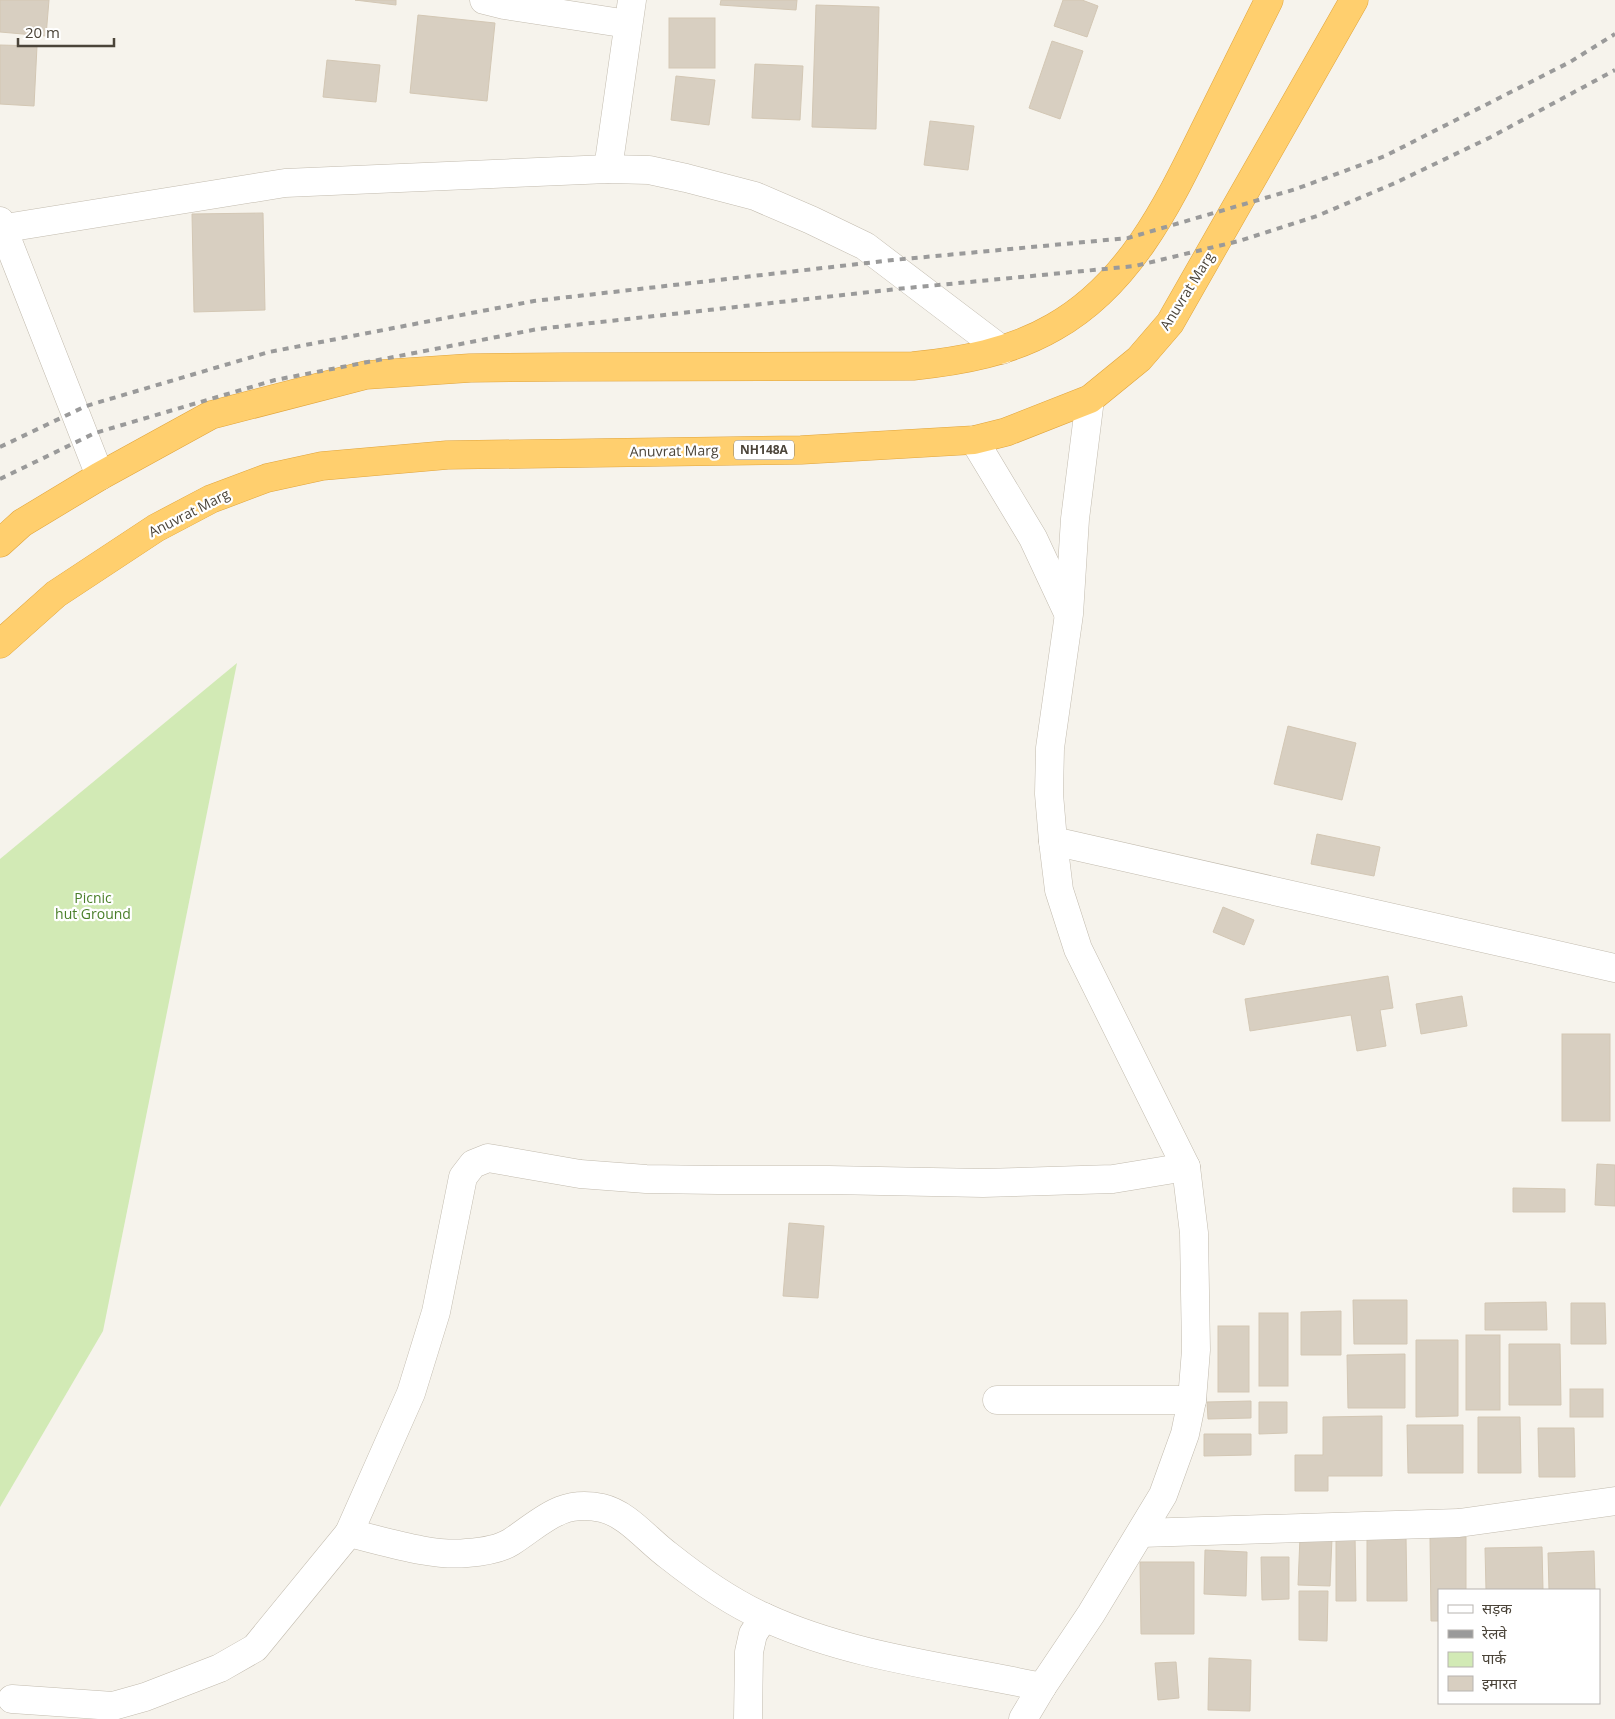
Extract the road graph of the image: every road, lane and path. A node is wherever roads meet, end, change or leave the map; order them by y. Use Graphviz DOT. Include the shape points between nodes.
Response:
graph roads {
  1 [pos="484,0"];
  2 [pos="1269,0"];
  3 [pos="1354,0"];
  4 [pos="630,12"];
  5 [pos="608,169"];
  6 [pos="2,226"];
  7 [pos="1002,350"];
  8 [pos="1090,399"];
  9 [pos="974,440"];
  10 [pos="100,476"];
  11 [pos="0,543"];
  12 [pos="1069,614"];
  13 [pos="0,644"];
  14 [pos="1053,841"];
  15 [pos="1615,968"];
  16 [pos="1186,1167"];
  17 [pos="997,1400"];
  18 [pos="1192,1400"];
  19 [pos="1615,1501"];
  20 [pos="349,1533"];
  21 [pos="1141,1533"];
  22 [pos="764,1617"];
  23 [pos="1042,1688"];
  24 [pos="12,1699"];
  25 [pos="748,1719"];
  26 [pos="1023,1719"];
  1 -- 4 [label="street" via="504,5"];
  2 -- 7 [label="highway" via="1166,208 1143,244 1083,308 1054,328"];
  3 -- 8 [label="highway, Anuvrat Marg / NH148A" via="1170,323 1139,359"];
  4 -- 5 [label="street"];
  5 -- 6 [label="street" via="285,184"];
  5 -- 7 [label="street" via="649,170 686,178 755,196 811,220 865,246"];
  6 -- 10 [label="street"];
  7 -- 10 [label="highway" via="957,362 913,366 563,366 366,375 211,415"];
  8 -- 9 [label="highway, Anuvrat Marg / NH148A" via="1006,432"];
  8 -- 12 [label="street" via="1075,519"];
  9 -- 12 [label="street" via="1033,538"];
  9 -- 13 [label="highway, Anuvrat Marg / NH148A" via="801,450 447,455 322,466 267,478 211,499 156,528 56,594"];
  10 -- 11 [label="highway" via="22,523"];
  12 -- 14 [label="street" via="1050,748"];
  14 -- 15 [label="street"];
  14 -- 16 [label="street" via="1059,890 1078,948"];
  16 -- 18 [label="street" via="1194,1233 1196,1350"];
  16 -- 20 [label="street" via="1113,1179 983,1183 646,1179 580,1174 488,1158 473,1164 463,1177 436,1312 411,1393"];
  17 -- 18 [label="street"];
  18 -- 21 [label="street" via="1185,1434 1163,1495"];
  19 -- 21 [label="street" via="1450,1524"];
  20 -- 22 [label="street" via="436,1552 466,1554 509,1543 543,1518 562,1509 604,1508 622,1517 707,1584"];
  20 -- 24 [label="street" via="255,1648 220,1668 113,1706"];
  21 -- 23 [label="street"];
  22 -- 23 [label="street" via="824,1639 886,1656"];
  22 -- 25 [label="street" via="753,1634 749,1652"];
  23 -- 26 [label="street"];
}
